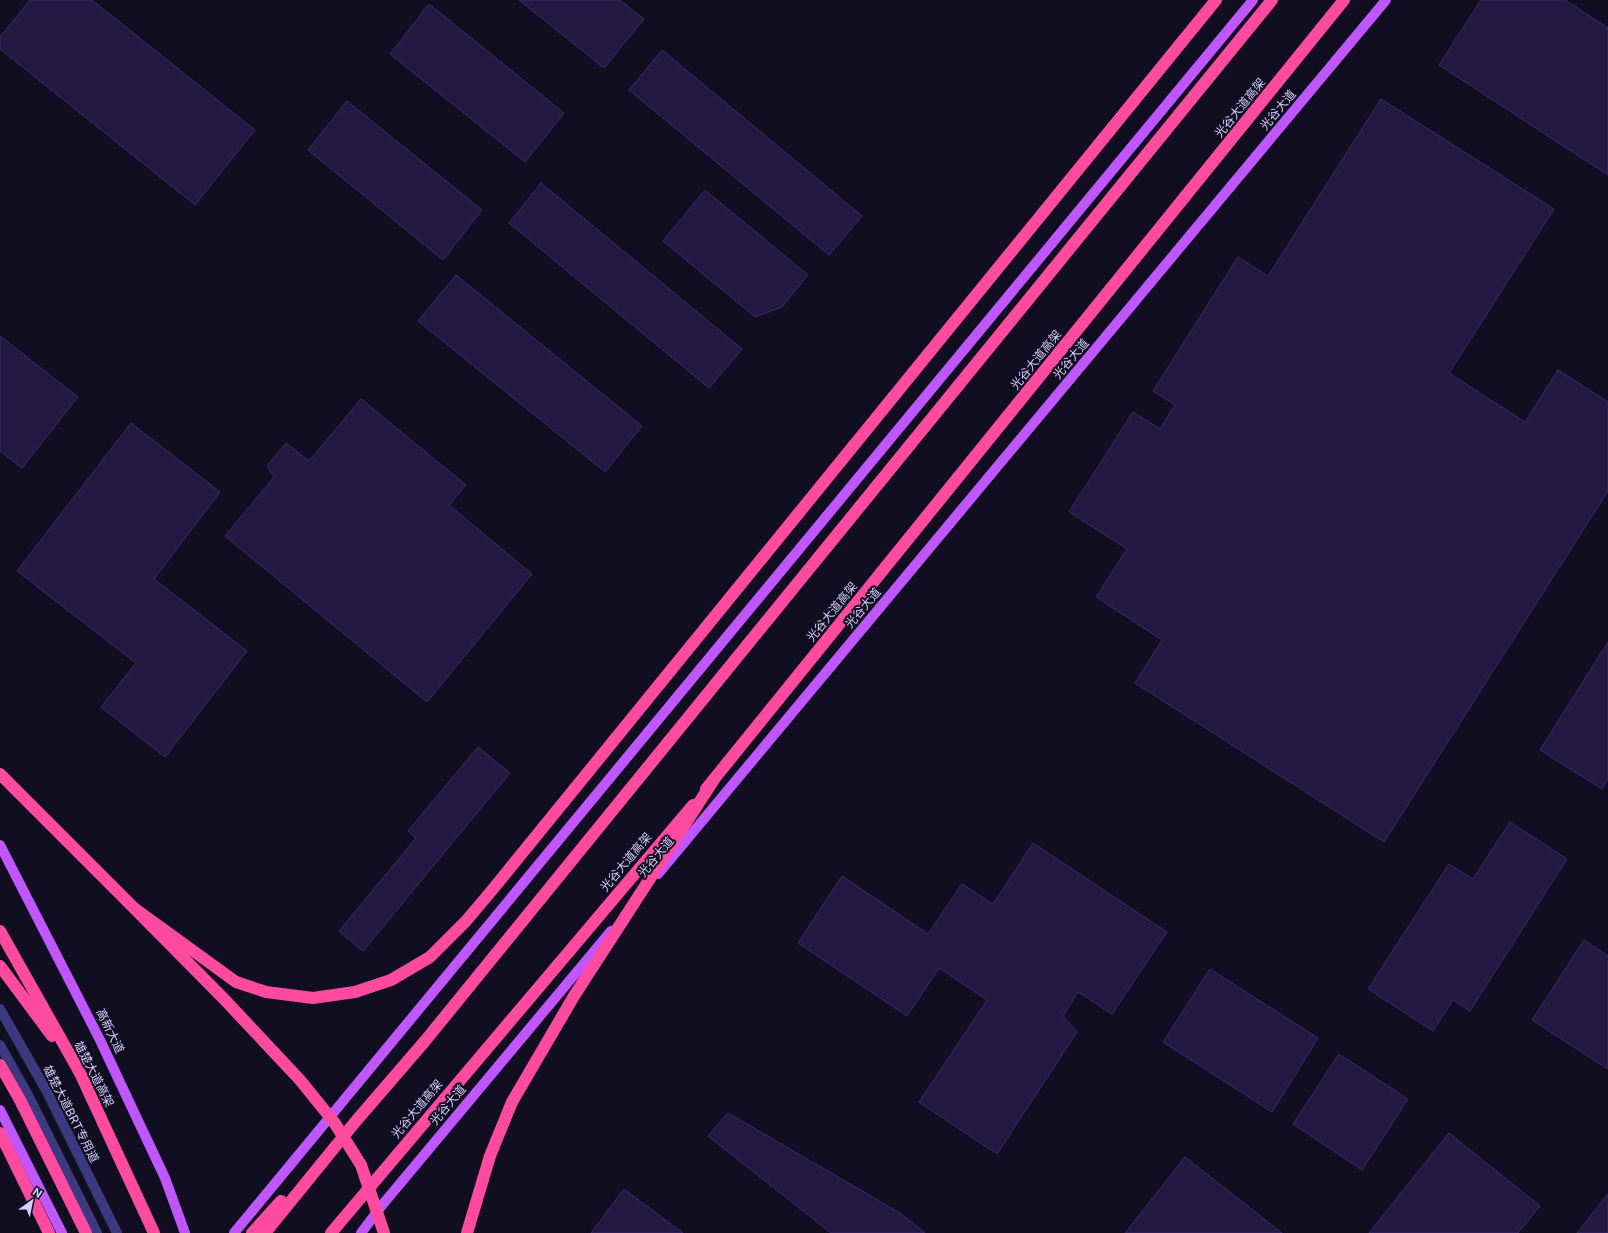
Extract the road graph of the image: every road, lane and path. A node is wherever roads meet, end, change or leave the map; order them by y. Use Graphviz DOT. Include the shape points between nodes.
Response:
graph roads {
  1 [pos="1216,0"];
  2 [pos="1253,0"];
  3 [pos="1272,0"];
  4 [pos="1344,0"];
  5 [pos="1386,0"];
  6 [pos="0,774"];
  7 [pos="713,781"];
  8 [pos="0,846"];
  9 [pos="134,908"];
  10 [pos="0,931"];
  11 [pos="0,966"];
  12 [pos="0,1009"];
  13 [pos="0,1045"];
  14 [pos="0,1065"];
  15 [pos="80,1073"];
  16 [pos="0,1110"];
  17 [pos="356,1121"];
  18 [pos="0,1133"];
  19 [pos="49,1233"];
  20 [pos="62,1233"];
  21 [pos="86,1233"];
  22 [pos="97,1233"];
  23 [pos="116,1233"];
  24 [pos="154,1233"];
  25 [pos="185,1233"];
  26 [pos="234,1233"];
  27 [pos="252,1233"];
  28 [pos="265,1233"];
  29 [pos="332,1233"];
  30 [pos="361,1233"];
  31 [pos="384,1233"];
  32 [pos="467,1233"];
  1 -- 9 [label="highway, bridge" via="493,889 430,957 391,980 355,992 313,998 266,992 236,982"];
  2 -- 26 [label="main road"];
  3 -- 17 [label="highway" via="425,1041"];
  4 -- 7 [label="highway, 光谷大道高架"];
  5 -- 30 [label="main road, 光谷大道"];
  6 -- 9 [label="highway"];
  7 -- 29 [label="highway, 光谷大道高架, bridge"];
  7 -- 32 [label="highway, bridge" via="574,996 512,1102 490,1156"];
  8 -- 25 [label="main road, 高新大道" via="100,1040 165,1178"];
  9 -- 31 [label="highway, bridge" via="300,1080 334,1122 361,1165"];
  10 -- 15 [label="highway, 雄楚大道高架"];
  11 -- 15 [label="highway"];
  12 -- 23 [label="lane, 雄楚大道BRT专用道" via="46,1090"];
  13 -- 22 [label="lane"];
  14 -- 21 [label="highway"];
  15 -- 24 [label="highway, 雄楚大道高架"];
  16 -- 20 [label="main road"];
  17 -- 27 [label="highway"];
  17 -- 28 [label="highway"];
  18 -- 19 [label="highway"];
}
